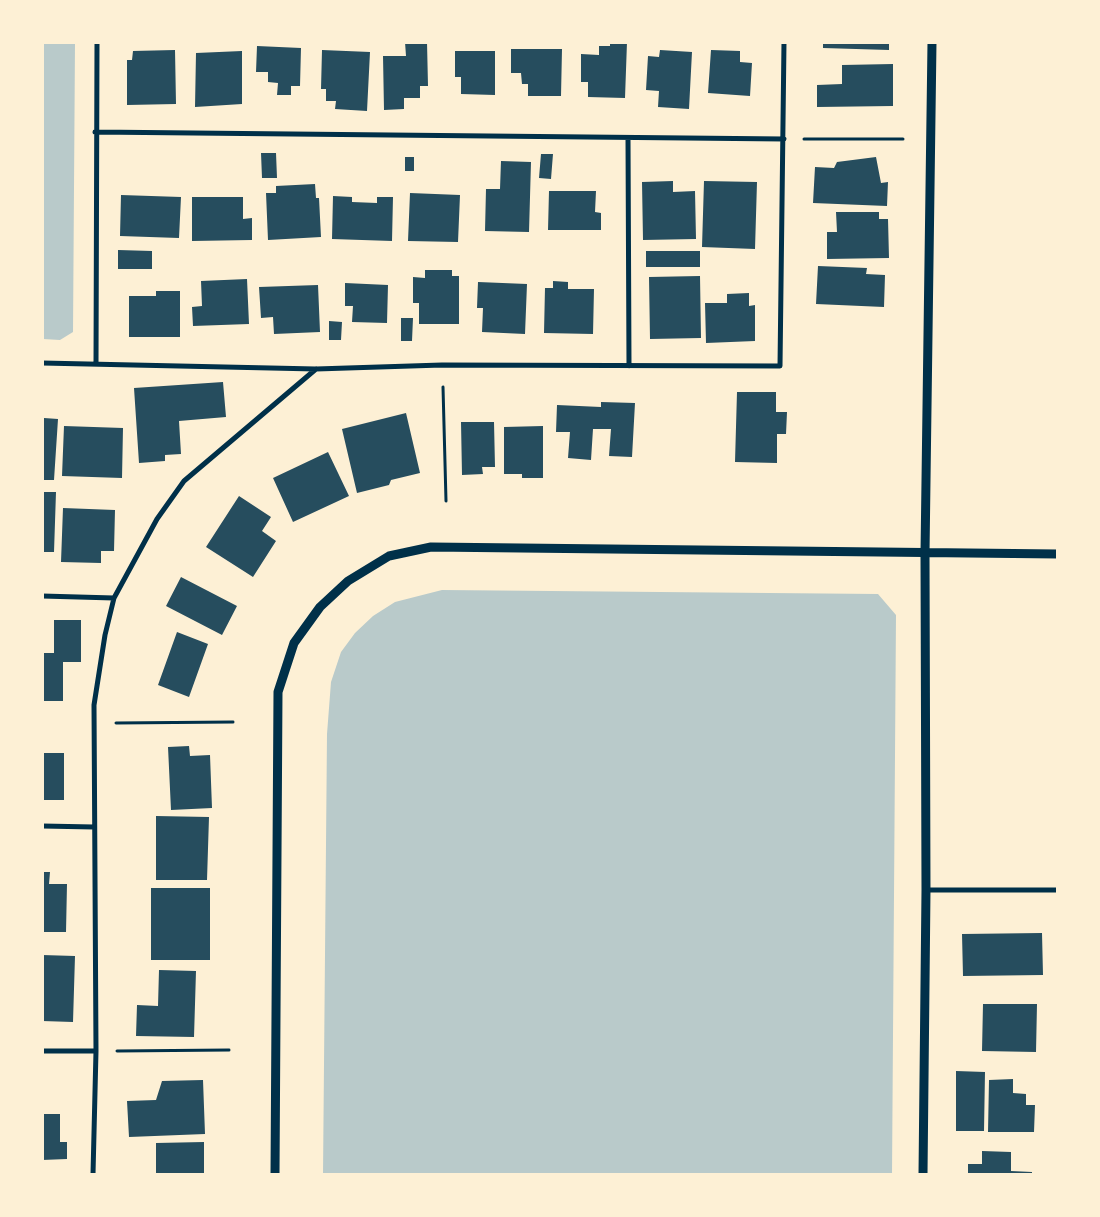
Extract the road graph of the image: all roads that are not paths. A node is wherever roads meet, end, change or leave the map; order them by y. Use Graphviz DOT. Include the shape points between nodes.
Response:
graph roads {
  1 [pos="97,42"];
  2 [pos="784,42"];
  3 [pos="932,42"];
  4 [pos="95,132"];
  5 [pos="628,138"];
  6 [pos="784,139"];
  7 [pos="42,363"];
  8 [pos="96,364"];
  9 [pos="629,366"];
  10 [pos="316,369"];
  11 [pos="925,552"];
  12 [pos="1058,554"];
  13 [pos="42,596"];
  14 [pos="114,598"];
  15 [pos="42,826"];
  16 [pos="94,827"];
  17 [pos="926,890"];
  18 [pos="1058,890"];
  19 [pos="42,1051"];
  20 [pos="96,1051"];
  21 [pos="93,1174"];
  22 [pos="275,1174"];
  23 [pos="923,1174"];
  1 -- 4 [label="street"];
  2 -- 6 [label="street"];
  3 -- 11 [label="street"];
  4 -- 5 [label="street"];
  4 -- 8 [label="street"];
  5 -- 6 [label="street"];
  5 -- 9 [label="street"];
  6 -- 9 [label="street" via="780,366"];
  7 -- 8 [label="street"];
  8 -- 10 [label="street"];
  9 -- 10 [label="street" via="442,364"];
  10 -- 14 [label="street" via="184,482 156,519"];
  11 -- 12 [label="street"];
  11 -- 17 [label="street"];
  11 -- 22 [label="street" via="431,547 389,556 348,581 320,607 294,643 278,692"];
  13 -- 14 [label="street"];
  14 -- 16 [label="street" via="94,705"];
  15 -- 16 [label="street"];
  16 -- 20 [label="street"];
  17 -- 18 [label="street"];
  17 -- 23 [label="street"];
  19 -- 20 [label="street"];
  20 -- 21 [label="street"];
}
